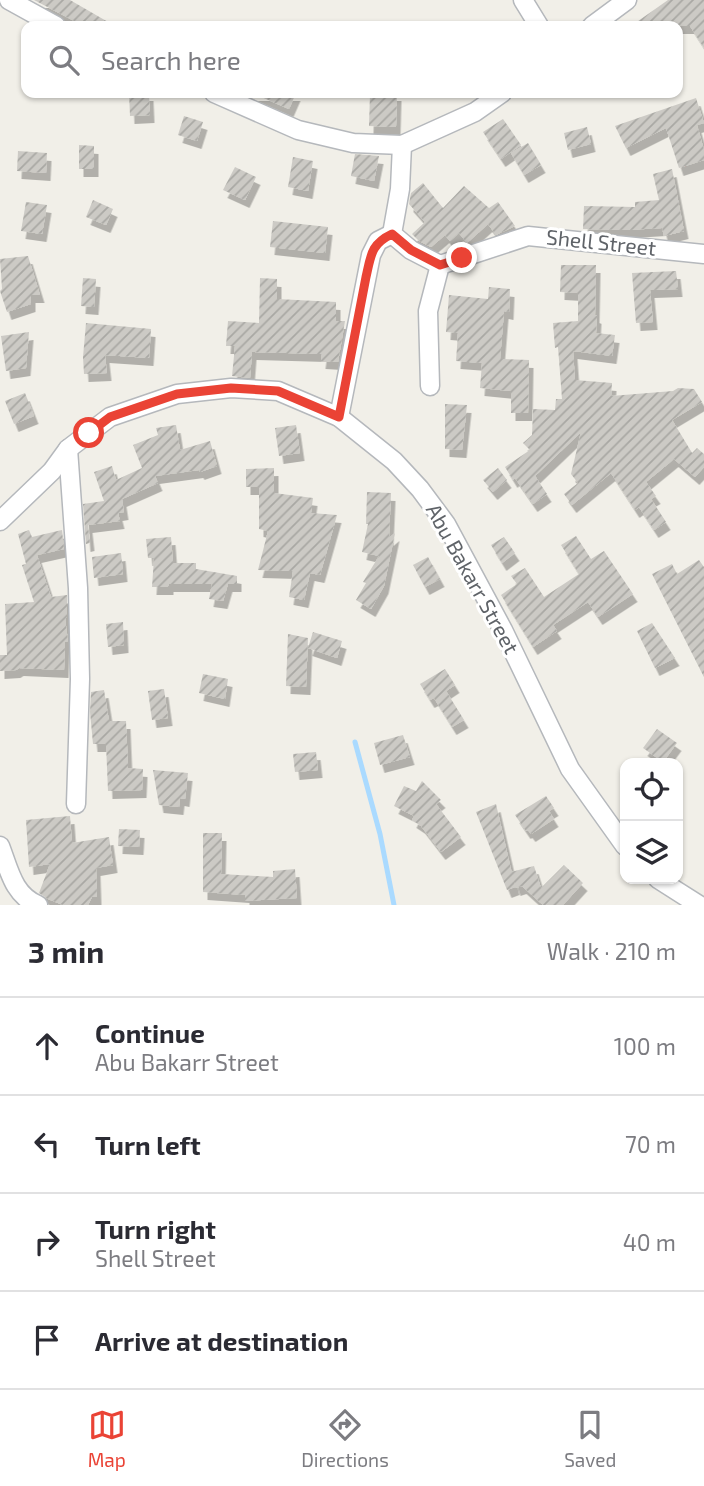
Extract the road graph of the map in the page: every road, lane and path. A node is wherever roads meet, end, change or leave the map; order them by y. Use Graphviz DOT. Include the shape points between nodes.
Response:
graph roads {
  1 [pos="9,0"];
  2 [pos="523,0"];
  3 [pos="627,0"];
  4 [pos="48,21"];
  5 [pos="536,21"];
  6 [pos="599,21"];
  7 [pos="225,98"];
  8 [pos="495,98"];
  9 [pos="402,145"];
  10 [pos="392,234"];
  11 [pos="704,254"];
  12 [pos="440,265"];
  13 [pos="430,386"];
  14 [pos="339,417"];
  15 [pos="68,449"];
  16 [pos="0,521"];
  17 [pos="76,804"];
  18 [pos="620,839"];
  19 [pos="0,846"];
  20 [pos="666,884"];
  21 [pos="38,905"];
  22 [pos="699,905"];
  1 -- 4 [label="street"];
  2 -- 5 [label="street"];
  3 -- 6 [label="street"];
  7 -- 9 [label="street" via="298,130 353,142"];
  8 -- 9 [label="street" via="475,112"];
  9 -- 10 [label="street"];
  10 -- 12 [label="street"];
  10 -- 14 [label="street" via="378,241 371,255"];
  11 -- 12 [label="street, Shell Street" via="528,236"];
  12 -- 13 [label="street" via="428,311"];
  14 -- 15 [label="street, Abu Bakarr Street" via="278,391 231,388 177,394 110,417"];
  14 -- 18 [label="street, Abu Bakarr Street" via="394,461 446,524 570,769"];
  15 -- 16 [label="street, Abu Bakarr Street"];
  15 -- 17 [label="street" via="79,601"];
  19 -- 21 [label="street" via="16,890"];
  20 -- 22 [label="street"];
}
